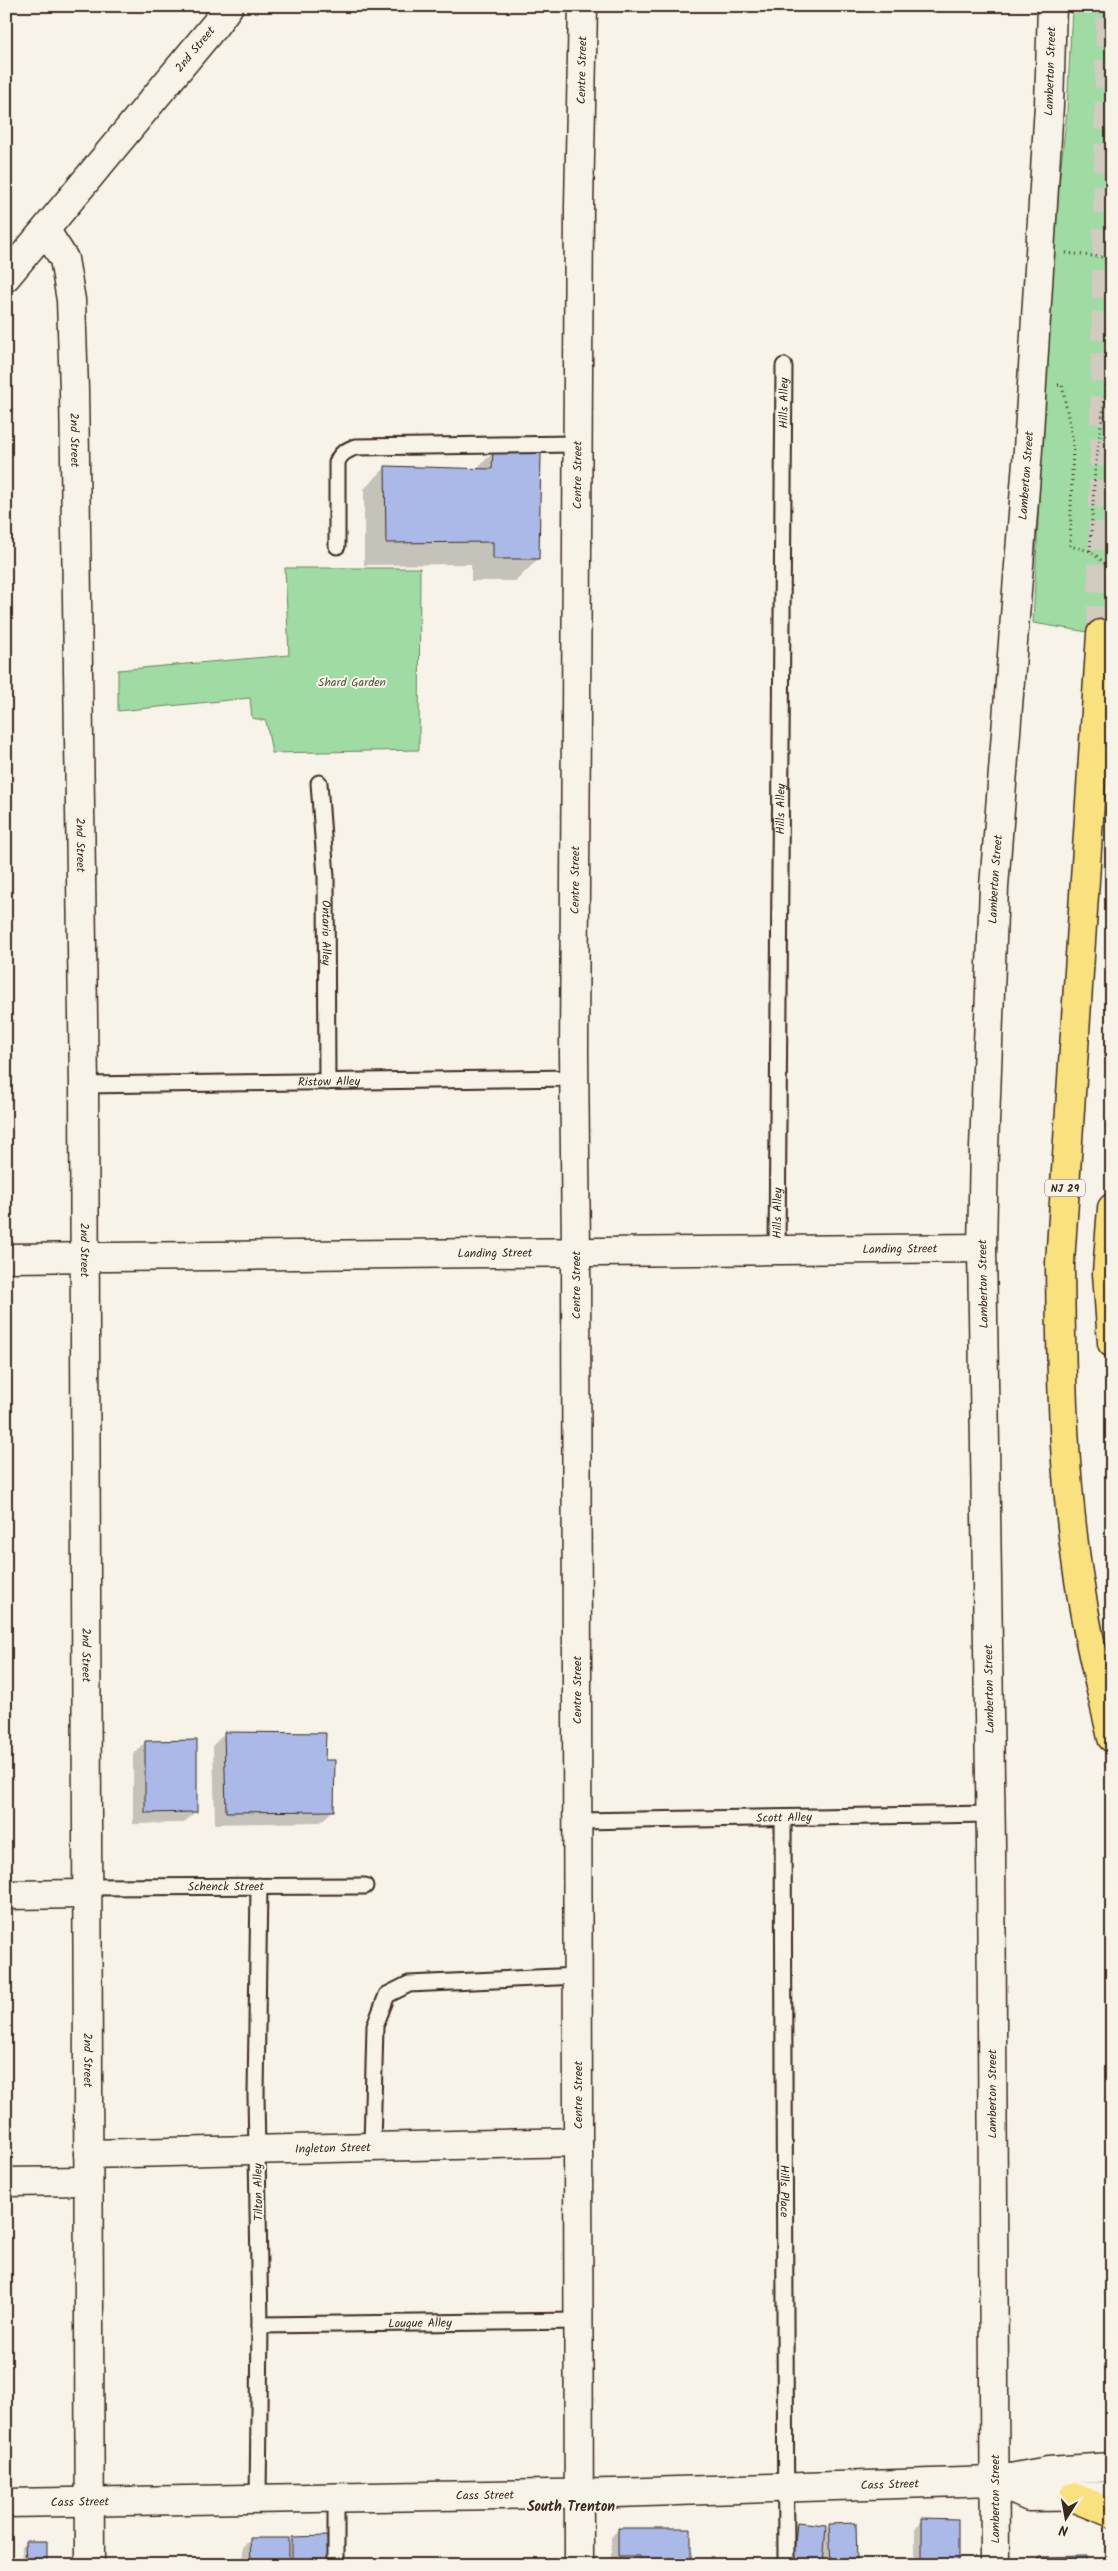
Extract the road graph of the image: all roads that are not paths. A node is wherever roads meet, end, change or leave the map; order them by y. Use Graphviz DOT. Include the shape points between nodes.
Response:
graph roads {
  1 [pos="228,6"];
  2 [pos="583,6"];
  3 [pos="1052,6"];
  4 [pos="46,231"];
  5 [pos="6,277"];
  6 [pos="784,366"];
  7 [pos="578,444"];
  8 [pos="337,546"];
  9 [pos="1101,634"];
  10 [pos="319,783"];
  11 [pos="574,1078"];
  12 [pos="327,1082"];
  13 [pos="84,1085"];
  14 [pos="1112,1208"];
  15 [pos="982,1248"];
  16 [pos="777,1251"];
  17 [pos="576,1252"];
  18 [pos="83,1257"];
  19 [pos="6,1258"];
  20 [pos="1112,1343"];
  21 [pos="1112,1738"];
  22 [pos="990,1814"];
  23 [pos="783,1819"];
  24 [pos="578,1821"];
  25 [pos="259,1886"];
  26 [pos="365,1886"];
  27 [pos="87,1891"];
  28 [pos="6,1895"];
  29 [pos="578,1976"];
  30 [pos="578,2142"];
  31 [pos="372,2146"];
  32 [pos="258,2149"];
  33 [pos="88,2168"];
  34 [pos="6,2182"];
  35 [pos="580,2321"];
  36 [pos="260,2325"];
  37 [pos="1112,2467"];
  38 [pos="994,2481"];
  39 [pos="784,2488"];
  40 [pos="580,2493"];
  41 [pos="336,2496"];
  42 [pos="1112,2496"];
  43 [pos="1072,2497"];
  44 [pos="258,2498"];
  45 [pos="89,2502"];
  46 [pos="6,2503"];
  47 [pos="1112,2513"];
  48 [pos="90,2565"];
  49 [pos="336,2565"];
  50 [pos="579,2565"];
  51 [pos="786,2565"];
  52 [pos="995,2565"];
  1 -- 4 [label="street, 2nd Street"];
  2 -- 7 [label="street, Centre Street"];
  3 -- 15 [label="street, Lamberton Street" via="1028,449 994,887"];
  4 -- 5 [label="street"];
  4 -- 13 [label="street, 2nd Street" via="64,259 71,300"];
  6 -- 16 [label="lane, Hills Alley"];
  7 -- 8 [label="lane" via="355,447 345,451 337,463"];
  7 -- 11 [label="street, Centre Street"];
  9 -- 21 [label="highway, NJ 29" via="1060,1263 1063,1434 1084,1615"];
  10 -- 12 [label="lane, Ontario Alley" via="326,877"];
  11 -- 12 [label="lane, Ristow Alley"];
  11 -- 17 [label="street, Centre Street"];
  12 -- 13 [label="lane, Ristow Alley"];
  13 -- 18 [label="street, 2nd Street"];
  14 -- 20 [label="highway" via="1107,1273"];
  15 -- 16 [label="street, Landing Street"];
  15 -- 22 [label="street, Lamberton Street"];
  16 -- 17 [label="street, Landing Street"];
  17 -- 18 [label="street, Landing Street"];
  17 -- 24 [label="street, Centre Street"];
  18 -- 19 [label="street, Landing Street"];
  18 -- 27 [label="street, 2nd Street"];
  22 -- 23 [label="lane, Scott Alley"];
  22 -- 38 [label="street, Lamberton Street"];
  23 -- 24 [label="lane, Scott Alley"];
  23 -- 39 [label="lane, Hills Place"];
  24 -- 29 [label="street, Centre Street"];
  25 -- 26 [label="lane, Schenck Street"];
  25 -- 27 [label="lane, Schenck Street"];
  25 -- 32 [label="lane, Tilton Alley"];
  27 -- 28 [label="street, Schenck Street"];
  27 -- 33 [label="street, 2nd Street"];
  29 -- 30 [label="street, Centre Street"];
  29 -- 31 [label="lane" via="409,1984 387,1995 375,2026"];
  30 -- 31 [label="street, Ingleton Street"];
  30 -- 35 [label="street, Centre Street"];
  31 -- 32 [label="street, Ingleton Street"];
  32 -- 33 [label="street, Ingleton Street"];
  32 -- 36 [label="lane, Tilton Alley"];
  33 -- 34 [label="street, Ingleton Street"];
  33 -- 45 [label="street, 2nd Street"];
  35 -- 36 [label="lane, Lougue Alley"];
  35 -- 40 [label="street, Centre Street"];
  36 -- 44 [label="lane, Tilton Alley"];
  37 -- 38 [label="street, Cass Street" via="1048,2471"];
  38 -- 39 [label="street, Cass Street"];
  38 -- 43 [label="street, Cass Street" via="1029,2497"];
  38 -- 52 [label="street, Lamberton Street"];
  39 -- 40 [label="street, Cass Street"];
  39 -- 51 [label="lane, Hills Place"];
  40 -- 41 [label="street, Cass Street"];
  40 -- 50 [label="street, Centre Street"];
  41 -- 44 [label="street, Cass Street"];
  41 -- 49 [label="lane"];
  42 -- 43 [label="street, Cass Street"];
  43 -- 47 [label="highway"];
  44 -- 45 [label="street, Cass Street"];
  45 -- 46 [label="street, Cass Street"];
  45 -- 48 [label="street, 2nd Street"];
}
